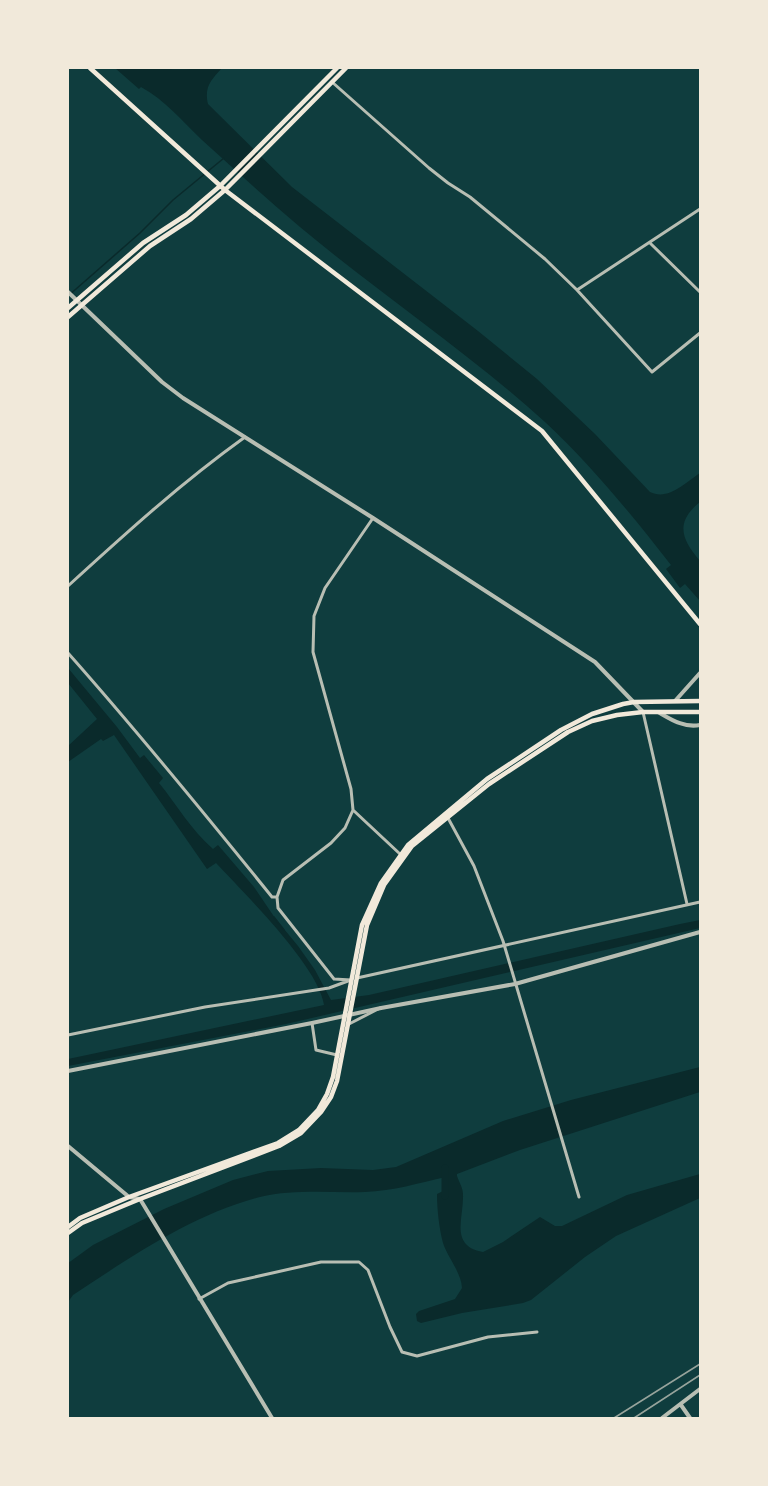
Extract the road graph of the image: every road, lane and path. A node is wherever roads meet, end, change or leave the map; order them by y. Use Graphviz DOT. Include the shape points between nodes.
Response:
graph roads {
  1 [pos="90,68"];
  2 [pos="337,68"];
  3 [pos="346,68"];
  4 [pos="332,82"];
  5 [pos="220,186"];
  6 [pos="225,190"];
  7 [pos="700,209"];
  8 [pos="649,243"];
  9 [pos="577,290"];
  10 [pos="68,292"];
  11 [pos="700,292"];
  12 [pos="75,300"];
  13 [pos="80,305"];
  14 [pos="68,308"];
  15 [pos="68,317"];
  16 [pos="700,333"];
  17 [pos="245,437"];
  18 [pos="373,518"];
  19 [pos="68,586"];
  20 [pos="700,624"];
  21 [pos="68,653"];
  22 [pos="700,673"];
  23 [pos="700,701"];
  24 [pos="634,702"];
  25 [pos="675,702"];
  26 [pos="658,711"];
  27 [pos="643,712"];
  28 [pos="700,712"];
  29 [pos="700,725"];
  30 [pos="354,810"];
  31 [pos="447,816"];
  32 [pos="402,856"];
  33 [pos="277,897"];
  34 [pos="700,902"];
  35 [pos="687,904"];
  36 [pos="700,932"];
  37 [pos="504,946"];
  38 [pos="354,979"];
  39 [pos="515,984"];
  40 [pos="381,1008"];
  41 [pos="347,1021"];
  42 [pos="312,1023"];
  43 [pos="68,1035"];
  44 [pos="337,1055"];
  45 [pos="68,1071"];
  46 [pos="68,1146"];
  47 [pos="129,1197"];
  48 [pos="579,1197"];
  49 [pos="140,1199"];
  50 [pos="68,1227"];
  51 [pos="68,1233"];
  52 [pos="199,1299"];
  53 [pos="537,1332"];
  54 [pos="700,1389"];
  55 [pos="681,1405"];
  56 [pos="272,1419"];
  57 [pos="662,1419"];
  58 [pos="690,1419"];
  1 -- 5 [label="main road"];
  2 -- 5 [label="main road"];
  3 -- 4 [label="main road"];
  4 -- 6 [label="main road"];
  4 -- 9 [label="street"];
  5 -- 6 [label="main road"];
  5 -- 12 [label="main road"];
  6 -- 13 [label="main road"];
  6 -- 20 [label="main road" via="542,431"];
  7 -- 8 [label="street"];
  8 -- 9 [label="street"];
  8 -- 11 [label="street"];
  9 -- 16 [label="street" via="652,372"];
  10 -- 12 [label="street"];
  12 -- 13 [label="street"];
  12 -- 14 [label="main road"];
  13 -- 15 [label="main road"];
  13 -- 17 [label="street" via="162,382"];
  17 -- 18 [label="street"];
  17 -- 19 [label="street" via="180,485"];
  18 -- 24 [label="street" via="595,662"];
  18 -- 30 [label="street" via="325,588 314,616 313,652"];
  21 -- 33 [label="street" via="272,897"];
  22 -- 25 [label="street"];
  23 -- 25 [label="main road"];
  24 -- 25 [label="main road"];
  24 -- 27 [label="street"];
  24 -- 31 [label="main road" via="592,714 561,730 487,780"];
  26 -- 27 [label="main road"];
  26 -- 28 [label="main road"];
  26 -- 29 [label="street" via="676,722"];
  27 -- 31 [label="main road" via="592,721 568,732"];
  27 -- 35 [label="street"];
  30 -- 32 [label="street"];
  30 -- 33 [label="street" via="331,843 283,880"];
  31 -- 32 [label="main road" via="408,845"];
  31 -- 37 [label="street" via="474,866"];
  32 -- 38 [label="main road" via="381,883 362,925"];
  33 -- 38 [label="street" via="278,908 334,979"];
  34 -- 35 [label="street"];
  35 -- 37 [label="street"];
  36 -- 39 [label="street"];
  37 -- 38 [label="street"];
  37 -- 39 [label="street"];
  38 -- 41 [label="main road"];
  38 -- 43 [label="street" via="329,988 205,1007"];
  39 -- 40 [label="street"];
  39 -- 48 [label="street"];
  40 -- 41 [label="street"];
  40 -- 42 [label="street"];
  41 -- 44 [label="main road"];
  41 -- 49 [label="main road" via="332,1097 301,1133 279,1146"];
  42 -- 44 [label="street" via="316,1050"];
  42 -- 45 [label="street"];
  44 -- 47 [label="main road" via="327,1094 299,1130 278,1143"];
  46 -- 47 [label="street"];
  47 -- 49 [label="street"];
  47 -- 50 [label="main road"];
  49 -- 51 [label="main road" via="82,1223"];
  49 -- 52 [label="street"];
  52 -- 53 [label="street" via="228,1283 321,1262 359,1262 368,1270 402,1352 417,1356 488,1337"];
  52 -- 56 [label="street"];
  54 -- 55 [label="street"];
  55 -- 57 [label="street"];
  55 -- 58 [label="street"];
}
